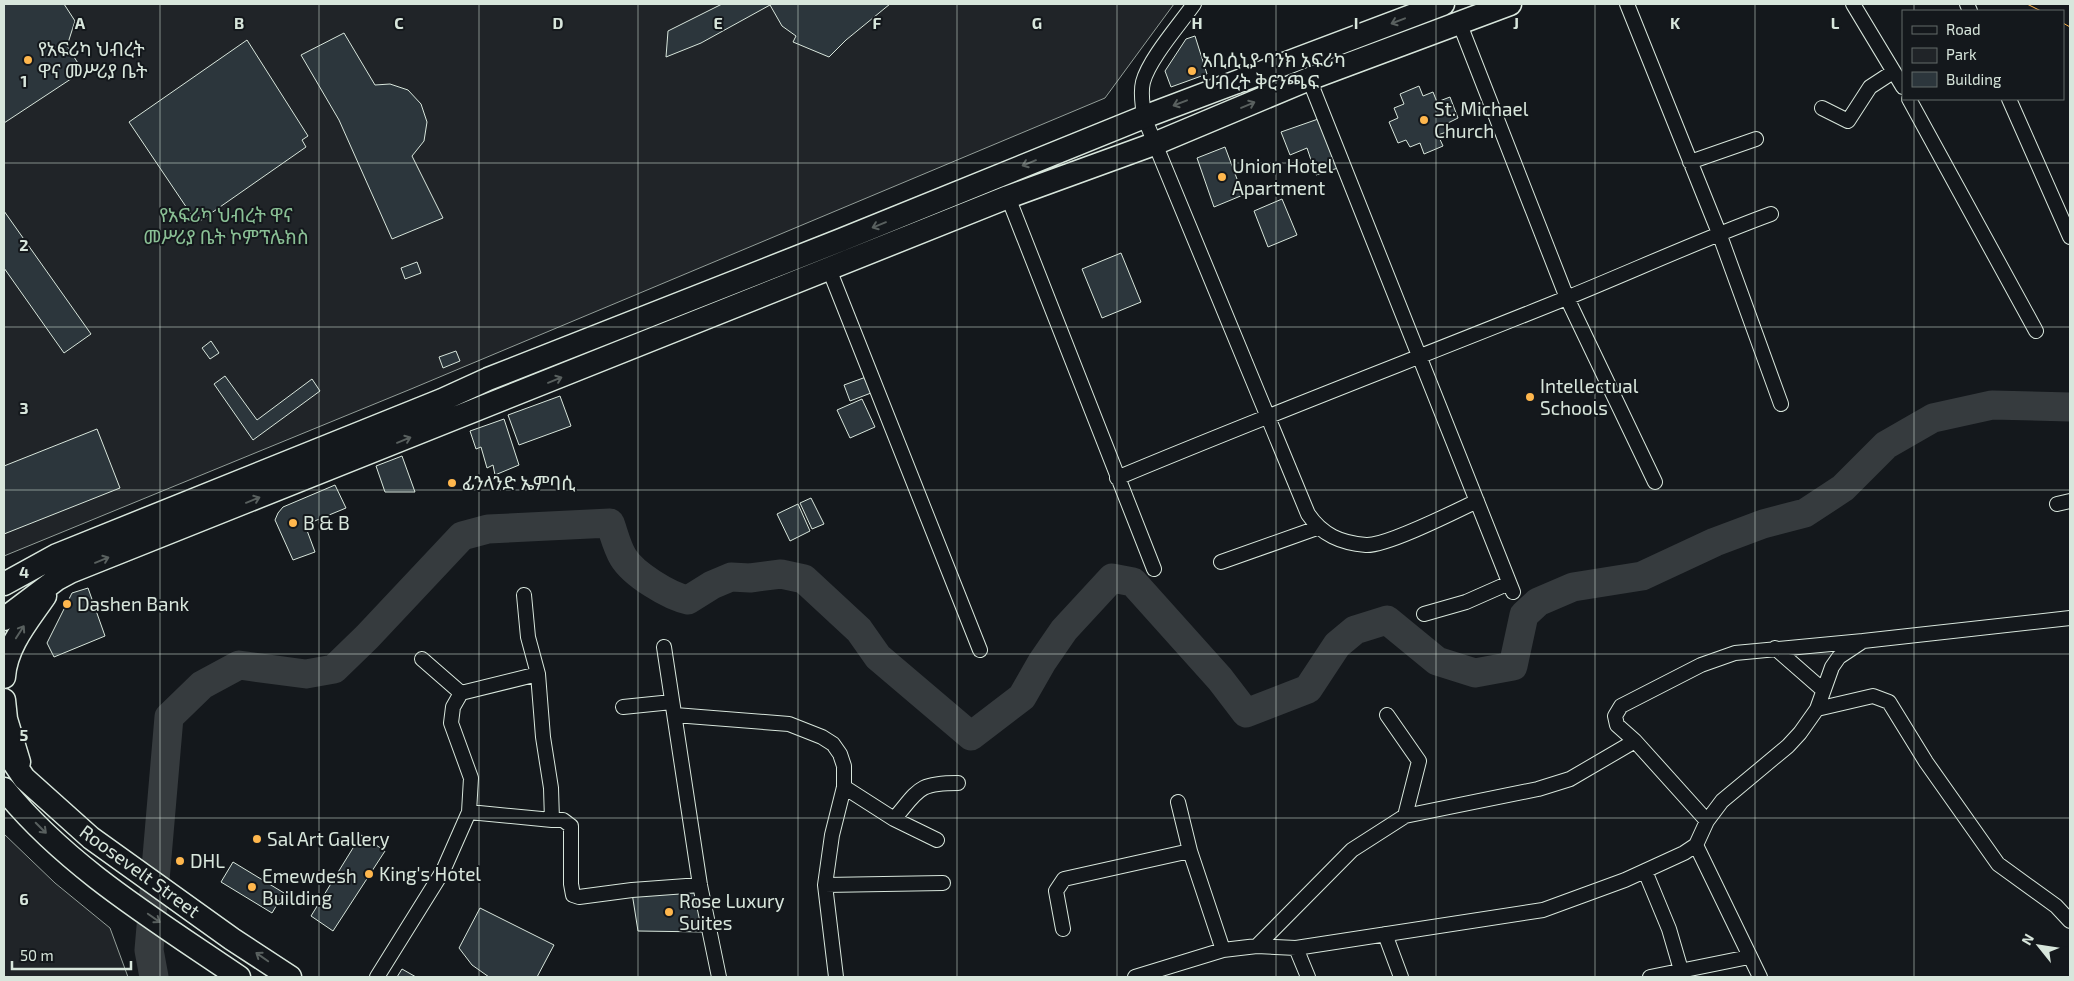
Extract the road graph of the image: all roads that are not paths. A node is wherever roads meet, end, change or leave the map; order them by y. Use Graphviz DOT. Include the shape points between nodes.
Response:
graph roads {
  1 [pos="1194,4"];
  2 [pos="1443,4"];
  3 [pos="1510,4"];
  4 [pos="1627,4"];
  5 [pos="1853,4"];
  6 [pos="1459,22"];
  7 [pos="1894,72"];
  8 [pos="1309,79"];
  9 [pos="1902,86"];
  10 [pos="1910,100"];
  11 [pos="2009,100"];
  12 [pos="1822,108"];
  13 [pos="1144,117"];
  14 [pos="1756,139"];
  15 [pos="1154,144"];
  16 [pos="1690,162"];
  17 [pos="1008,197"];
  18 [pos="1771,214"];
  19 [pos="1718,233"];
  20 [pos="2070,237"];
  21 [pos="841,240"];
  22 [pos="839,265"];
  23 [pos="1567,298"];
  24 [pos="2036,330"];
  25 [pos="1418,357"];
  26 [pos="1782,404"];
  27 [pos="1267,416"];
  28 [pos="1117,478"];
  29 [pos="1655,482"];
  30 [pos="1477,501"];
  31 [pos="1317,528"];
  32 [pos="57,554"];
  33 [pos="1220,562"];
  34 [pos="4,567"];
  35 [pos="1154,570"];
  36 [pos="57,579"];
  37 [pos="4,584"];
  38 [pos="524,594"];
  39 [pos="1424,614"];
  40 [pos="2070,618"];
  41 [pos="4,619"];
  42 [pos="1863,641"];
  43 [pos="664,647"];
  44 [pos="1775,648"];
  45 [pos="980,650"];
  46 [pos="422,660"];
  47 [pos="538,674"];
  48 [pos="4,677"];
  49 [pos="1823,690"];
  50 [pos="461,693"];
  51 [pos="4,700"];
  52 [pos="623,707"];
  53 [pos="674,709"];
  54 [pos="1817,709"];
  55 [pos="1387,715"];
  56 [pos="1635,742"];
  57 [pos="4,748"];
  58 [pos="24,778"];
  59 [pos="958,784"];
  60 [pos="844,787"];
  61 [pos="4,789"];
  62 [pos="1178,802"];
  63 [pos="469,812"];
  64 [pos="1405,816"];
  65 [pos="894,819"];
  66 [pos="552,820"];
  67 [pos="1707,821"];
  68 [pos="937,840"];
  69 [pos="1696,845"];
  70 [pos="1190,851"];
  71 [pos="1645,871"];
  72 [pos="943,883"];
  73 [pos="825,885"];
  74 [pos="700,886"];
  75 [pos="2070,922"];
  76 [pos="1063,929"];
  77 [pos="1385,934"];
  78 [pos="1257,946"];
  79 [pos="1296,948"];
  80 [pos="1223,950"];
  81 [pos="1749,958"];
  82 [pos="1681,970"];
  83 [pos="239,977"];
  84 [pos="290,977"];
  85 [pos="377,977"];
  86 [pos="719,977"];
  87 [pos="836,977"];
  88 [pos="1135,977"];
  89 [pos="1308,977"];
  90 [pos="1401,977"];
  91 [pos="1650,977"];
  92 [pos="1760,977"];
  1 -- 13 [label="street" via="1148,69 1141,96"];
  2 -- 13 [label="main road, one-way"];
  3 -- 6 [label="main road"];
  4 -- 16 [label="street"];
  5 -- 7 [label="street"];
  6 -- 8 [label="main road"];
  6 -- 23 [label="street"];
  7 -- 9 [label="street"];
  7 -- 12 [label="street" via="1870,87 1848,121"];
  15 -- 8 [label="main road, one-way"];
  8 -- 25 [label="street"];
  10 -- 24 [label="street"];
  11 -- 20 [label="street"];
  13 -- 15 [label="street"];
  13 -- 21 [label="main road, one-way"];
  14 -- 16 [label="street"];
  15 -- 17 [label="main road"];
  15 -- 27 [label="street"];
  16 -- 19 [label="street"];
  17 -- 22 [label="main road"];
  17 -- 28 [label="street"];
  18 -- 19 [label="street"];
  19 -- 23 [label="street"];
  19 -- 26 [label="street"];
  21 -- 22 [label="main road"];
  21 -- 32 [label="main road"];
  36 -- 22 [label="main road, one-way"];
  22 -- 45 [label="street"];
  23 -- 25 [label="street"];
  23 -- 29 [label="street"];
  25 -- 27 [label="street"];
  25 -- 30 [label="street"];
  27 -- 28 [label="street"];
  27 -- 31 [label="street" via="1308,514"];
  28 -- 35 [label="street"];
  30 -- 31 [label="street" via="1374,544 1338,539"];
  30 -- 39 [label="street" via="1511,587"];
  31 -- 33 [label="street"];
  32 -- 34 [label="main road"];
  32 -- 37 [label="main road"];
  36 -- 41 [label="main road"];
  48 -- 36 [label="main road, one-way" via="16,637"];
  38 -- 47 [label="street" via="528,637"];
  40 -- 42 [label="street"];
  42 -- 44 [label="street"];
  42 -- 49 [label="street" via="1840,657 1832,667"];
  43 -- 53 [label="street"];
  44 -- 49 [label="street"];
  44 -- 56 [label="street" via="1735,654 1701,666 1621,706 1615,716 1617,725"];
  46 -- 50 [label="street"];
  47 -- 50 [label="street"];
  47 -- 66 [label="street"];
  49 -- 54 [label="street"];
  50 -- 63 [label="street" via="453,707 450,723 471,778"];
  51 -- 58 [label="main road" via="6,719"];
  52 -- 53 [label="street"];
  53 -- 60 [label="street" via="806,729 833,744 840,754 844,766"];
  53 -- 74 [label="street"];
  54 -- 67 [label="street" via="1788,746 1722,801"];
  54 -- 75 [label="street" via="1873,696 1889,702 1926,762 1998,864 2056,906"];
  55 -- 64 [label="street" via="1419,761"];
  56 -- 64 [label="street" via="1570,779 1538,789"];
  56 -- 67 [label="street"];
  57 -- 58 [label="main road, Roosevelt Street"];
  84 -- 58 [label="main road, Roosevelt Street, one-way" via="91,838"];
  59 -- 65 [label="street" via="927,785"];
  60 -- 65 [label="street"];
  60 -- 73 [label="street" via="832,835"];
  61 -- 83 [label="main road, Roosevelt Street, one-way" via="61,848 114,890"];
  62 -- 70 [label="street"];
  63 -- 66 [label="street"];
  63 -- 85 [label="street" via="443,871"];
  64 -- 78 [label="street" via="1352,850"];
  65 -- 68 [label="street"];
  66 -- 74 [label="street" via="563,820 570,826 571,890 574,896"];
  67 -- 69 [label="street"];
  69 -- 71 [label="street"];
  69 -- 81 [label="street"];
  70 -- 76 [label="street" via="1064,879 1056,891"];
  70 -- 80 [label="street"];
  71 -- 77 [label="street" via="1543,910"];
  71 -- 82 [label="street" via="1669,928"];
  72 -- 73 [label="street"];
  73 -- 87 [label="street"];
  74 -- 86 [label="street"];
  77 -- 79 [label="street"];
  77 -- 90 [label="street"];
  78 -- 79 [label="street"];
  78 -- 80 [label="street"];
  79 -- 89 [label="street"];
  80 -- 88 [label="street"];
  81 -- 82 [label="street"];
  81 -- 92 [label="street"];
  82 -- 91 [label="street"];
}
